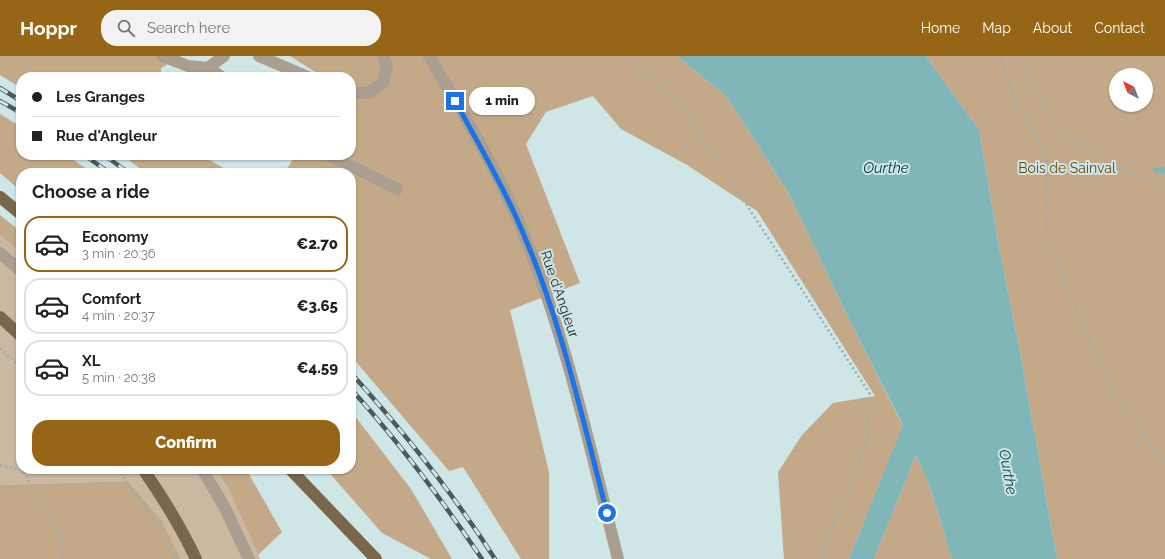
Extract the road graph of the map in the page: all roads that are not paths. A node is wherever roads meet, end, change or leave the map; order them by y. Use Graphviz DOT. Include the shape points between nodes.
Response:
graph roads {
  1 [pos="162,56"];
  2 [pos="224,56"];
  3 [pos="259,56"];
  4 [pos="383,56"];
  5 [pos="429,56"];
  6 [pos="208,68"];
  7 [pos="214,72"];
  8 [pos="296,72"];
  9 [pos="356,93"];
  10 [pos="339,160"];
  11 [pos="355,168"];
  12 [pos="356,168"];
  13 [pos="398,189"];
  14 [pos="0,197"];
  15 [pos="16,210"];
  16 [pos="0,253"];
  17 [pos="16,267"];
  18 [pos="0,317"];
  19 [pos="16,331"];
  20 [pos="146,474"];
  21 [pos="205,474"];
  22 [pos="295,474"];
  23 [pos="196,559"];
  24 [pos="248,559"];
  25 [pos="376,559"];
  26 [pos="618,559"];
  1 -- 6 [label="street" via="188,66"];
  2 -- 6 [label="street"];
  3 -- 8 [label="street"];
  4 -- 9 [label="street" via="387,66 383,82 368,93"];
  5 -- 26 [label="street, Rue d'Angleur" via="490,163 516,217 537,270 555,320 575,390"];
  6 -- 7 [label="street"];
  10 -- 11 [label="street"];
  12 -- 13 [label="street"];
  14 -- 15 [label="main road"];
  16 -- 17 [label="street"];
  18 -- 19 [label="main road"];
  20 -- 23 [label="main road" via="186,536"];
  21 -- 24 [label="street" via="225,508"];
  22 -- 25 [label="main road"];
}
